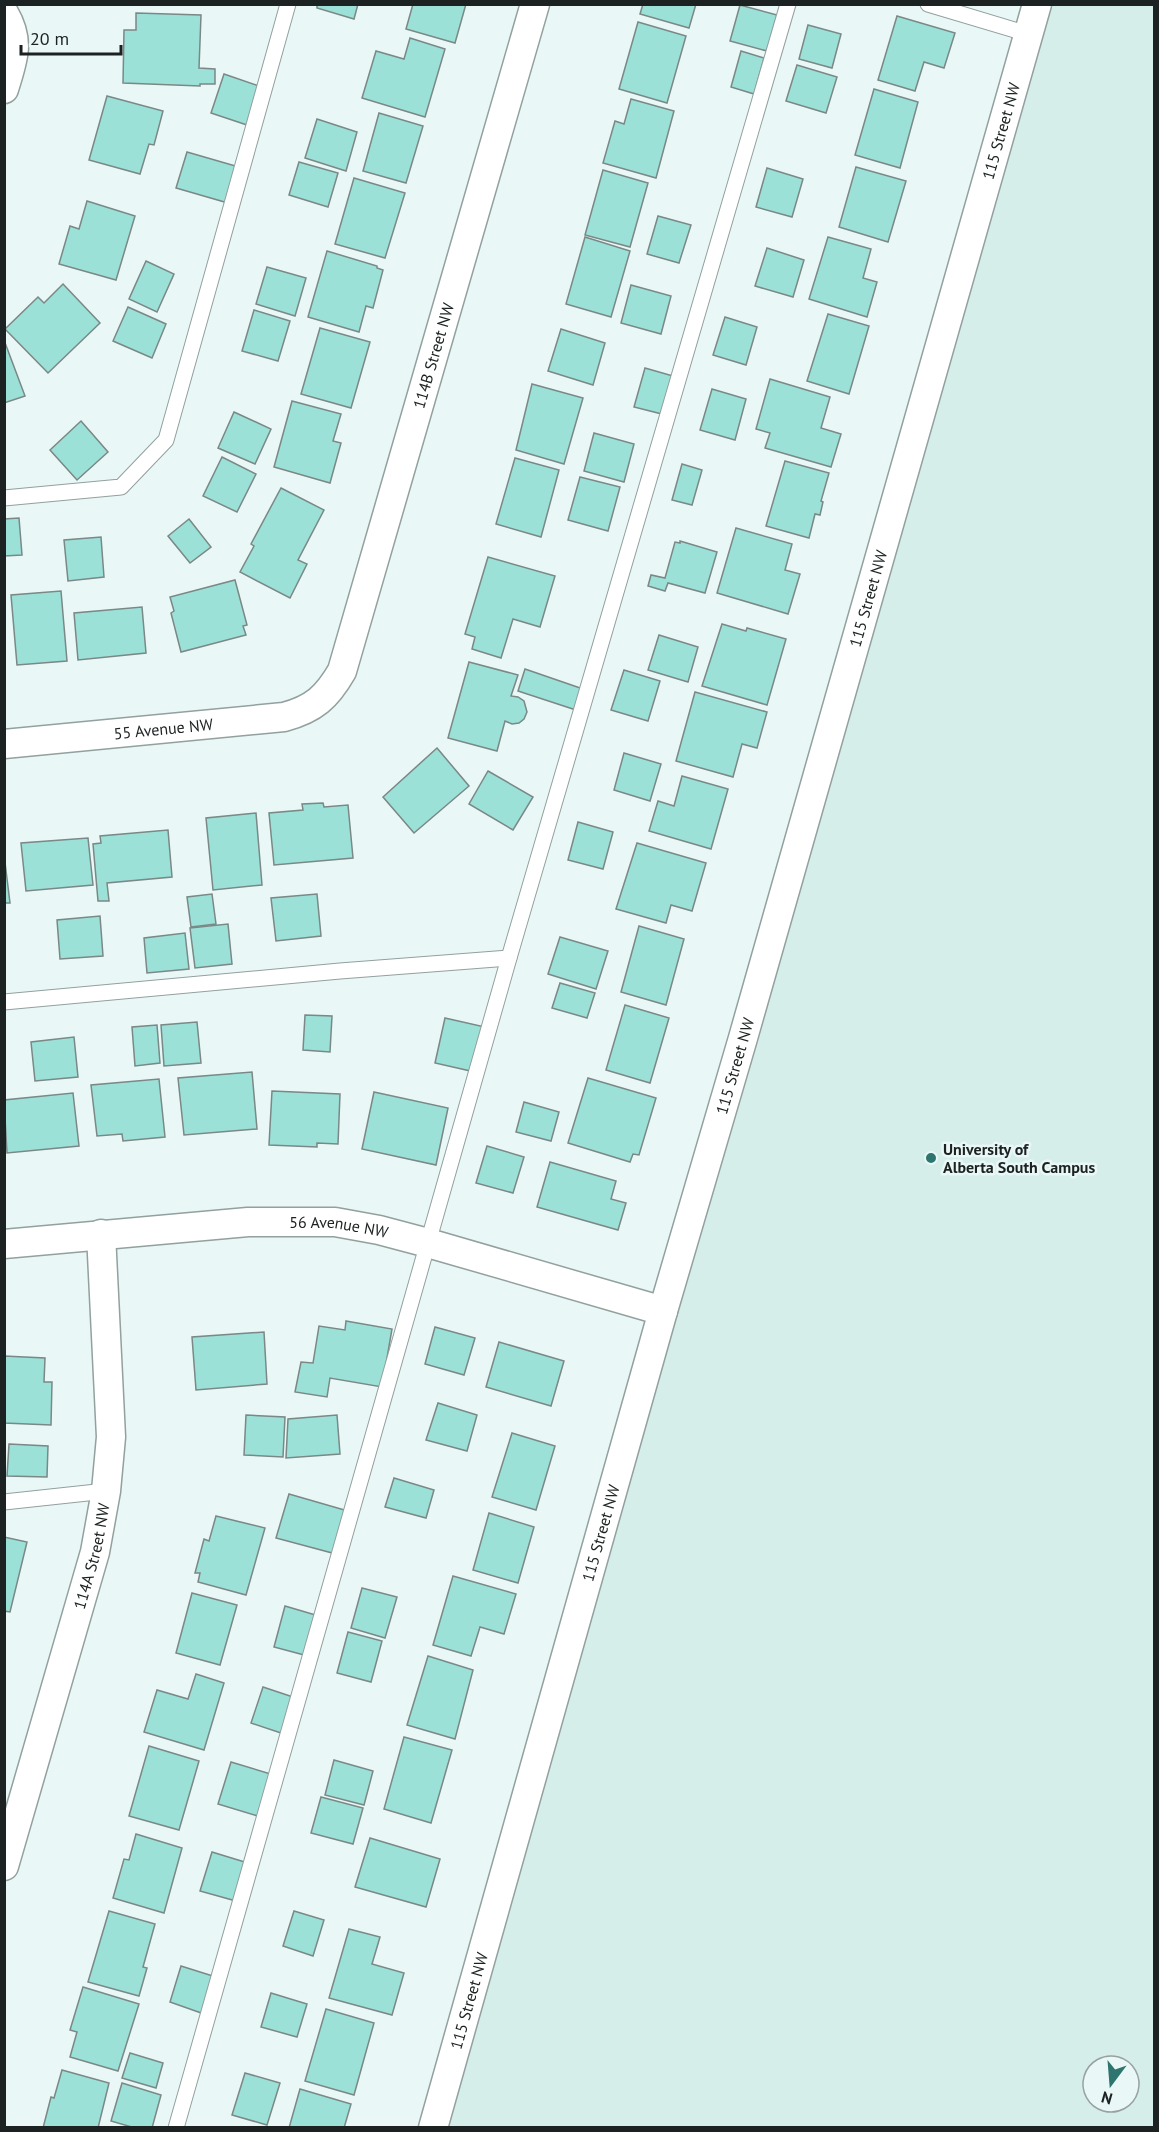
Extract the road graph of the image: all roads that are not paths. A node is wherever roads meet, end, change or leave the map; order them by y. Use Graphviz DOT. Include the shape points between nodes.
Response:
graph roads {
  1 [pos="288,4"];
  2 [pos="535,4"];
  3 [pos="788,4"];
  4 [pos="928,4"];
  5 [pos="1037,4"];
  6 [pos="5,14"];
  7 [pos="1028,34"];
  8 [pos="4,89"];
  9 [pos="4,498"];
  10 [pos="320,700"];
  11 [pos="4,744"];
  12 [pos="509,958"];
  13 [pos="4,1002"];
  14 [pos="101,1234"];
  15 [pos="428,1242"];
  16 [pos="4,1244"];
  17 [pos="663,1311"];
  18 [pos="106,1491"];
  19 [pos="4,1502"];
  20 [pos="4,1866"];
  21 [pos="176,2127"];
  22 [pos="433,2127"];
  1 -- 9 [label="lane" via="166,440 121,487"];
  2 -- 10 [label="street, 114B Street NW" via="342,670"];
  3 -- 12 [label="lane"];
  4 -- 7 [label="lane"];
  5 -- 7 [label="street, 115 Street NW"];
  6 -- 8 [label="street" via="15,45"];
  7 -- 17 [label="street, 115 Street NW"];
  10 -- 11 [label="street, 55 Avenue NW" via="304,712 284,717"];
  12 -- 13 [label="lane"];
  12 -- 15 [label="lane"];
  14 -- 15 [label="street, 56 Avenue NW" via="304,1221 335,1222"];
  14 -- 16 [label="street, 56 Avenue NW"];
  14 -- 18 [label="street, 114A Street NW" via="111,1437"];
  15 -- 17 [label="street, 56 Avenue NW"];
  15 -- 21 [label="lane"];
  17 -- 22 [label="street, 115 Street NW"];
  18 -- 19 [label="lane"];
  18 -- 20 [label="street, 114A Street NW" via="95,1552"];
}
